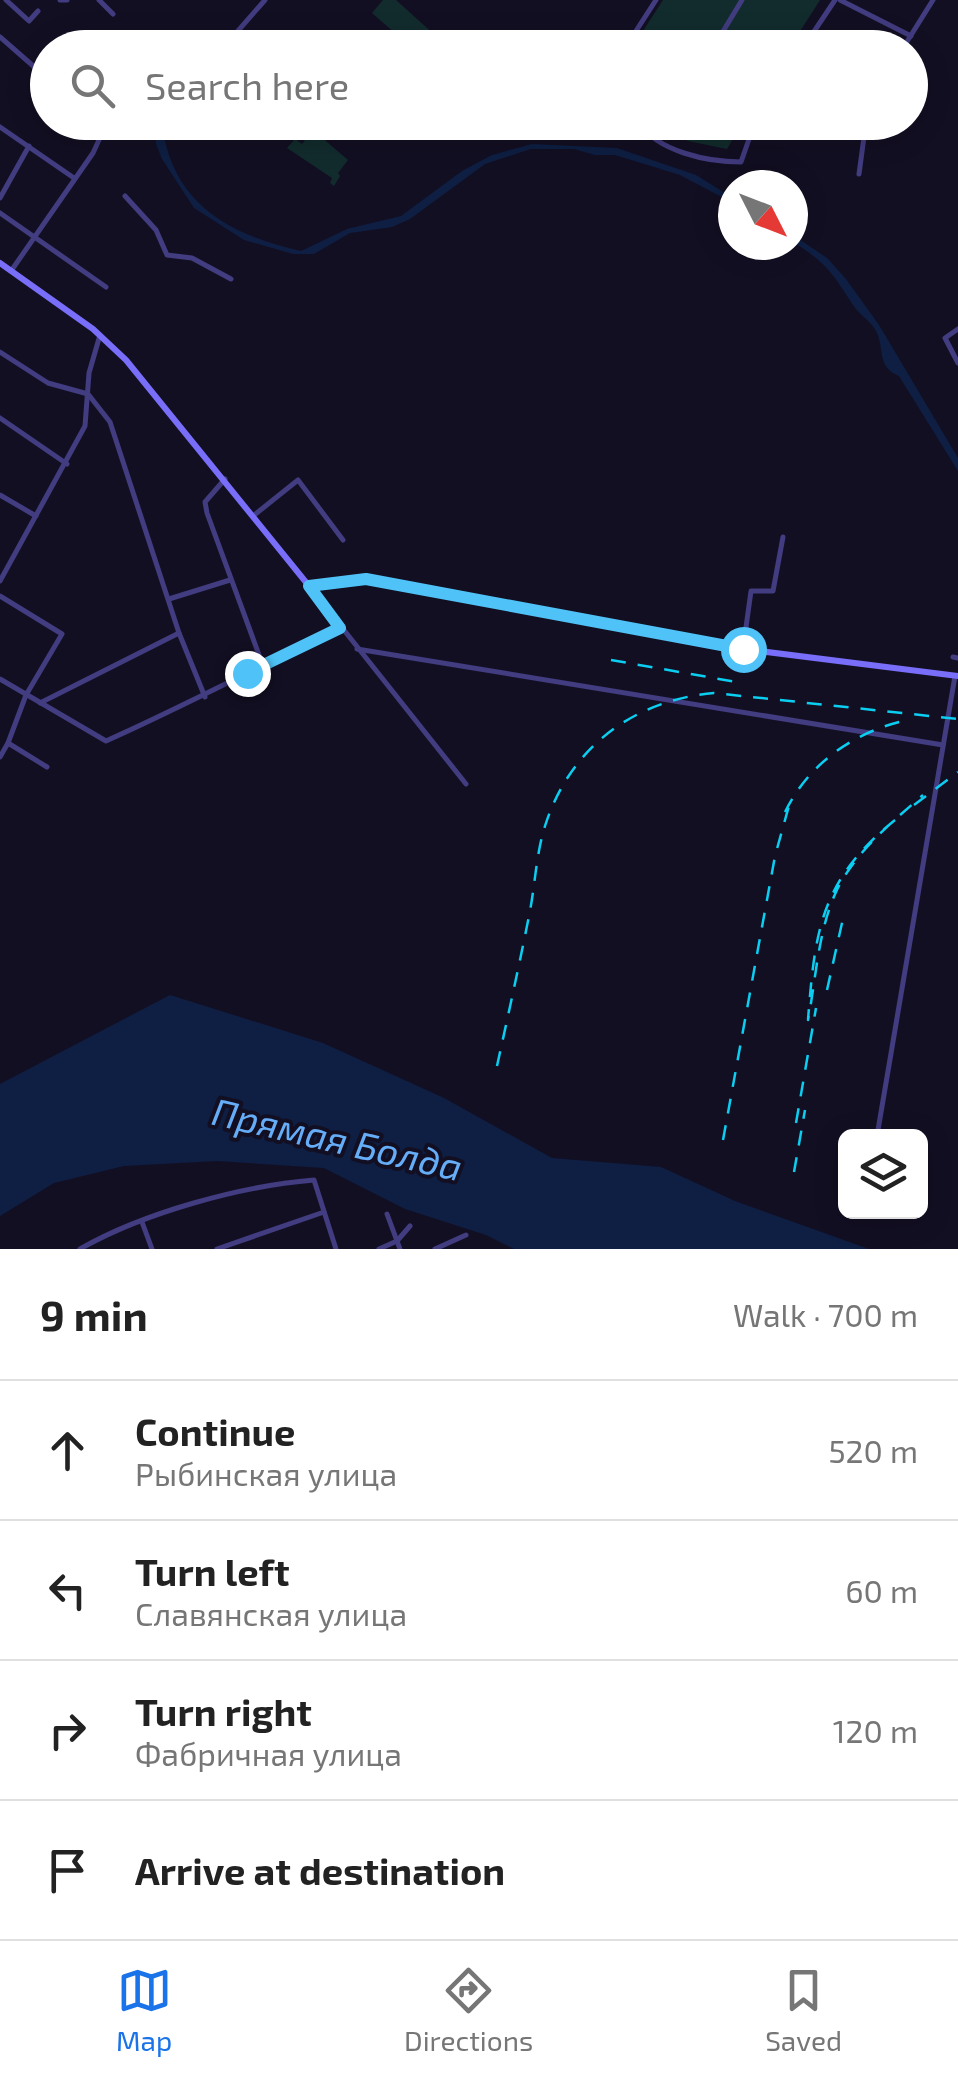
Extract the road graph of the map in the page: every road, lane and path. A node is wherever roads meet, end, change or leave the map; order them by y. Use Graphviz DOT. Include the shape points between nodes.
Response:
graph roads {
  1 [pos="6,0"];
  2 [pos="98,0"];
  3 [pos="266,0"];
  4 [pos="656,0"];
  5 [pos="742,0"];
  6 [pos="837,0"];
  7 [pos="932,0"];
  8 [pos="38,11"];
  9 [pos="113,14"];
  10 [pos="239,30"];
  11 [pos="637,30"];
  12 [pos="724,30"];
  13 [pos="816,30"];
  14 [pos="899,30"];
  15 [pos="914,30"];
  16 [pos="0,37"];
  17 [pos="30,63"];
  18 [pos="0,127"];
  19 [pos="97,140"];
  20 [pos="656,140"];
  21 [pos="749,140"];
  22 [pos="864,140"];
  23 [pos="29,146"];
  24 [pos="859,174"];
  25 [pos="74,178"];
  26 [pos="125,196"];
  27 [pos="0,198"];
  28 [pos="0,213"];
  29 [pos="34,238"];
  30 [pos="0,263"];
  31 [pos="11,272"];
  32 [pos="231,279"];
  33 [pos="106,287"];
  34 [pos="958,330"];
  35 [pos="100,335"];
  36 [pos="0,352"];
  37 [pos="958,362"];
  38 [pos="88,394"];
  39 [pos="0,418"];
  40 [pos="67,464"];
  41 [pos="225,480"];
  42 [pos="0,495"];
  43 [pos="36,516"];
  44 [pos="253,516"];
  45 [pos="783,537"];
  46 [pos="343,540"];
  47 [pos="230,580"];
  48 [pos="0,581"];
  49 [pos="309,586"];
  50 [pos="0,596"];
  51 [pos="169,599"];
  52 [pos="340,628"];
  53 [pos="179,633"];
  54 [pos="743,649"];
  55 [pos="357,650"];
  56 [pos="262,664"];
  57 [pos="957,676"];
  58 [pos="0,679"];
  59 [pos="26,694"];
  60 [pos="205,697"];
  61 [pos="40,703"];
  62 [pos="8,743"];
  63 [pos="944,745"];
  64 [pos="0,756"];
  65 [pos="47,767"];
  66 [pos="466,784"];
  67 [pos="877,1129"];
  68 [pos="324,1212"];
  69 [pos="387,1214"];
  70 [pos="142,1222"];
  71 [pos="410,1226"];
  72 [pos="466,1234"];
  73 [pos="397,1241"];
  74 [pos="80,1249"];
  75 [pos="152,1249"];
  76 [pos="217,1249"];
  77 [pos="336,1249"];
  78 [pos="379,1249"];
  79 [pos="400,1249"];
  80 [pos="435,1249"];
  1 -- 8 [label="street" via="29,21"];
  2 -- 9 [label="street"];
  3 -- 10 [label="street"];
  4 -- 11 [label="street"];
  5 -- 12 [label="street"];
  6 -- 13 [label="street"];
  6 -- 14 [label="street"];
  7 -- 15 [label="street"];
  16 -- 17 [label="street"];
  18 -- 23 [label="street"];
  19 -- 25 [label="street"];
  20 -- 21 [label="street" via="741,162"];
  22 -- 24 [label="street"];
  23 -- 25 [label="street"];
  23 -- 27 [label="street"];
  25 -- 29 [label="street"];
  26 -- 32 [label="street" via="156,230 167,255 192,258"];
  28 -- 29 [label="street"];
  29 -- 31 [label="street"];
  29 -- 33 [label="street"];
  30 -- 31 [label="main road"];
  31 -- 35 [label="main road"];
  34 -- 37 [label="street" via="945,338"];
  35 -- 38 [label="street"];
  35 -- 41 [label="main road"];
  36 -- 38 [label="street" via="48,383"];
  38 -- 40 [label="street" via="85,426"];
  38 -- 51 [label="street" via="120,442"];
  39 -- 40 [label="street"];
  40 -- 43 [label="street"];
  41 -- 44 [label="main road"];
  41 -- 47 [label="street" via="205,502"];
  42 -- 43 [label="street"];
  43 -- 48 [label="street"];
  44 -- 46 [label="street" via="298,480"];
  44 -- 49 [label="main road"];
  45 -- 54 [label="street" via="773,591 751,591"];
  47 -- 51 [label="street"];
  47 -- 56 [label="street"];
  49 -- 52 [label="street"];
  49 -- 54 [label="main road" via="366,579"];
  50 -- 59 [label="street" via="62,634"];
  51 -- 53 [label="street"];
  52 -- 55 [label="street"];
  52 -- 56 [label="street"];
  53 -- 60 [label="street"];
  53 -- 61 [label="street"];
  54 -- 57 [label="main road"];
  55 -- 63 [label="street"];
  55 -- 66 [label="street"];
  56 -- 60 [label="street"];
  57 -- 63 [label="street"];
  58 -- 59 [label="street"];
  59 -- 61 [label="street"];
  59 -- 62 [label="street"];
  60 -- 61 [label="street" via="106,741"];
  62 -- 64 [label="street"];
  62 -- 65 [label="street"];
  63 -- 67 [label="street"];
  68 -- 70 [label="street" via="314,1180 248,1190"];
  68 -- 76 [label="street"];
  68 -- 77 [label="street"];
  69 -- 73 [label="street"];
  70 -- 74 [label="street"];
  70 -- 75 [label="street"];
  71 -- 73 [label="street"];
  72 -- 80 [label="street"];
  73 -- 78 [label="street"];
  73 -- 79 [label="street"];
}
